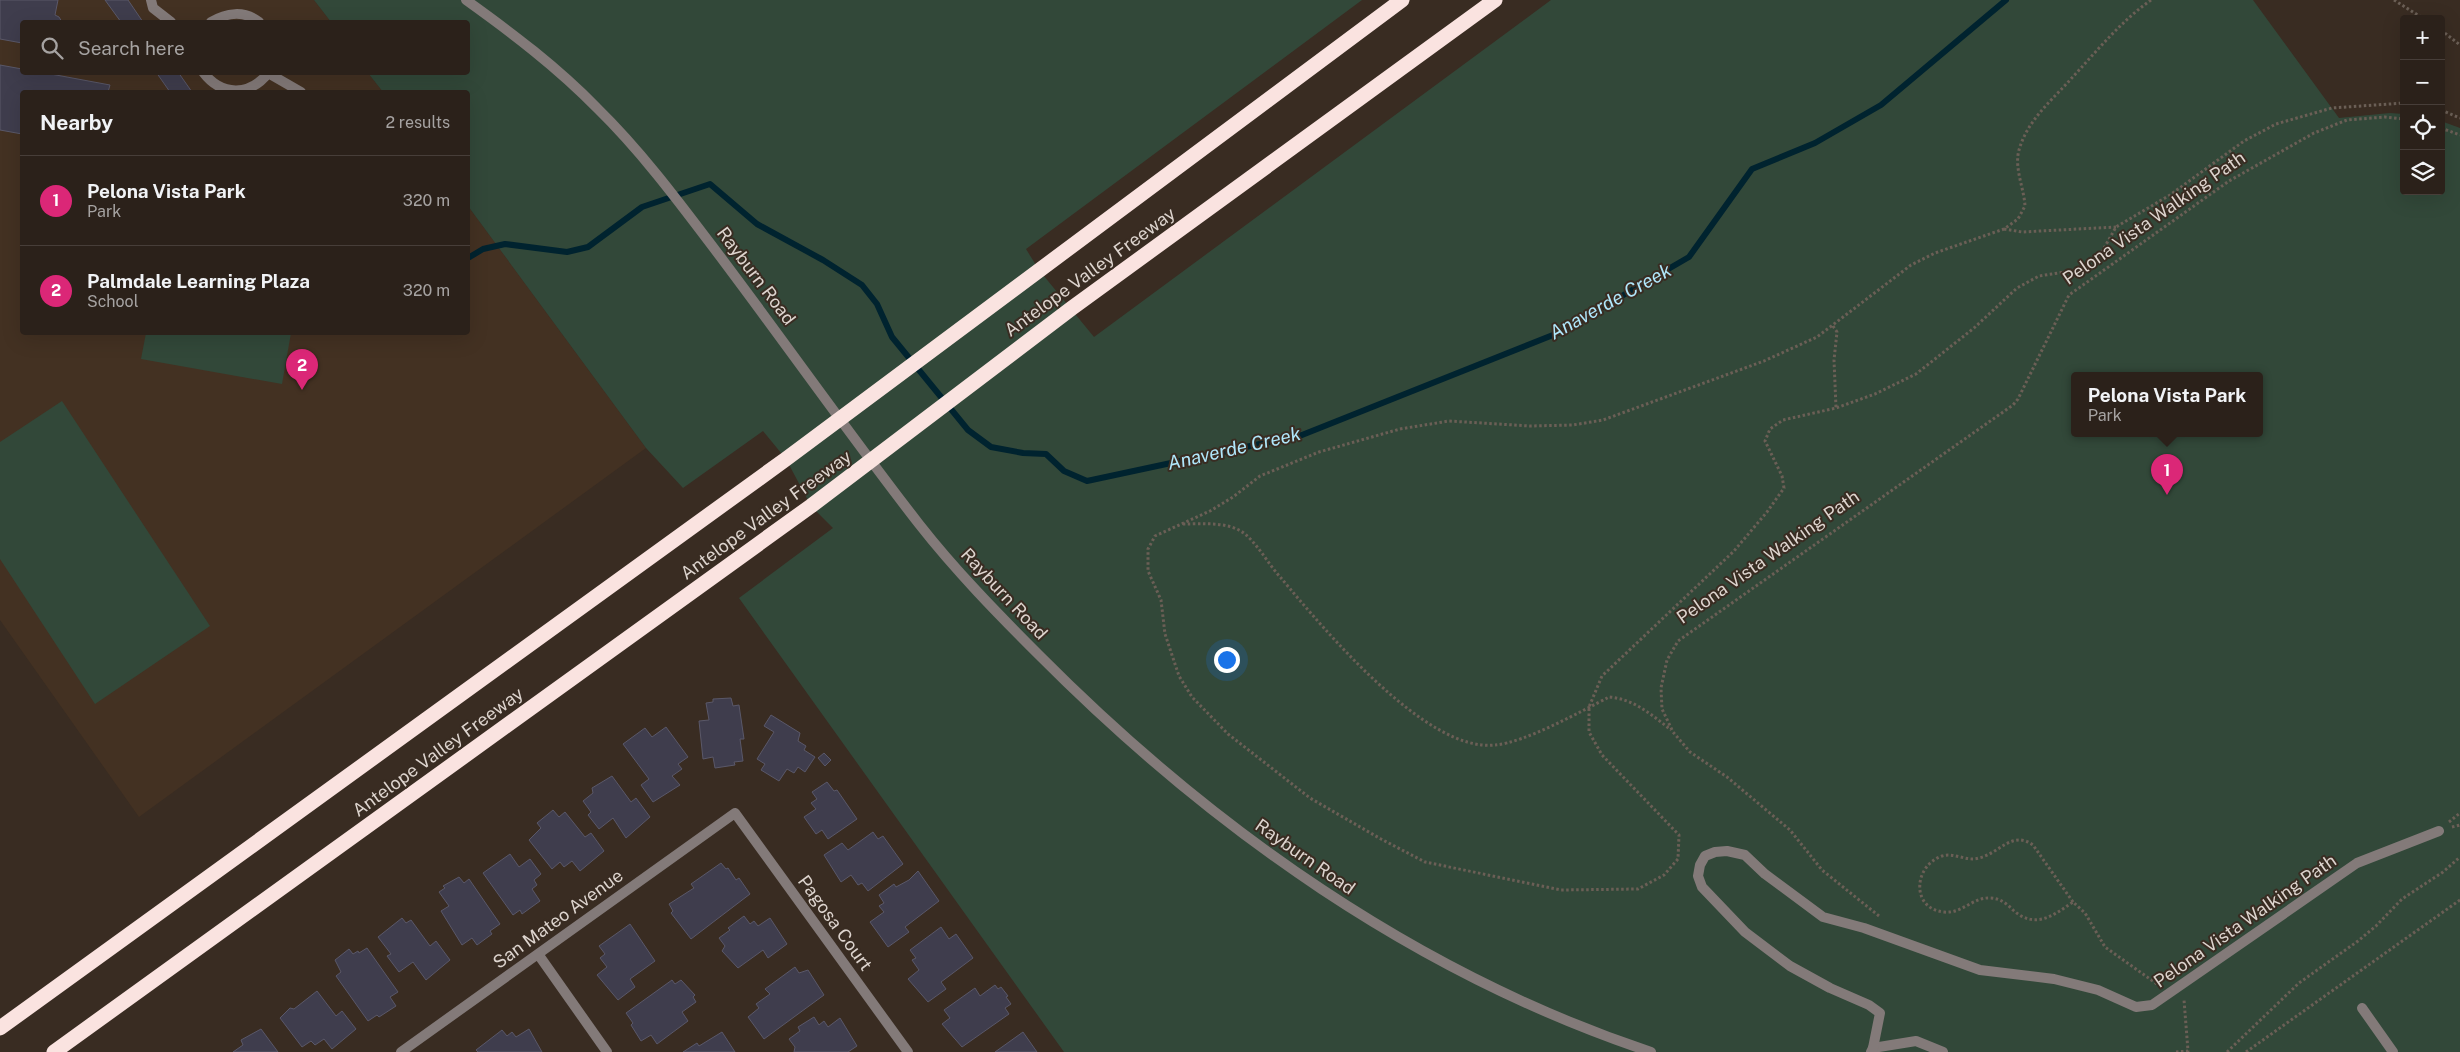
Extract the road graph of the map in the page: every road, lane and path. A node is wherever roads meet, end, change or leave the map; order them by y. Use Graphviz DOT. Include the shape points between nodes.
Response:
graph roads {
  1 [pos="151,0"];
  2 [pos="466,0"];
  3 [pos="1402,0"];
  4 [pos="1495,0"];
  5 [pos="2151,0"];
  6 [pos="2394,0"];
  7 [pos="2418,15"];
  8 [pos="169,20"];
  9 [pos="215,20"];
  10 [pos="255,20"];
  11 [pos="2445,33"];
  12 [pos="2460,45"];
  13 [pos="205,75"];
  14 [pos="267,75"];
  15 [pos="272,75"];
  16 [pos="225,90"];
  17 [pos="248,90"];
  18 [pos="298,90"];
  19 [pos="2400,103"];
  20 [pos="2445,112"];
  21 [pos="2460,118"];
  22 [pos="2400,119"];
  23 [pos="2445,129"];
  24 [pos="2460,135"];
  25 [pos="2116,227"];
  26 [pos="2004,229"];
  27 [pos="1833,326"];
  28 [pos="1836,408"];
  29 [pos="1180,524"];
  30 [pos="1589,707"];
  31 [pos="1673,732"];
  32 [pos="735,813"];
  33 [pos="2439,831"];
  34 [pos="2460,857"];
  35 [pos="2460,900"];
  36 [pos="2073,902"];
  37 [pos="1884,920"];
  38 [pos="538,954"];
  39 [pos="2183,984"];
  40 [pos="2169,994"];
  41 [pos="2362,1008"];
  42 [pos="0,1028"];
  43 [pos="1872,1050"];
  44 [pos="54,1052"];
  45 [pos="401,1052"];
  46 [pos="607,1052"];
  47 [pos="908,1052"];
  48 [pos="1651,1052"];
  49 [pos="1943,1052"];
  50 [pos="2176,1052"];
  51 [pos="2227,1052"];
  52 [pos="2246,1052"];
  53 [pos="2393,1052"];
  1 -- 8 [label="street" via="154,8"];
  2 -- 48 [label="street, Rayburn Road" via="533,49 598,109 673,195 920,525 988,604 1134,747 1208,808 1301,877 1398,938 1501,992"];
  3 -- 42 [label="highway, Antelope Valley Freeway" via="786,459"];
  4 -- 44 [label="highway, Antelope Valley Freeway" via="1072,308 811,506"];
  5 -- 26 [label="path" via="2136,10 2104,43 2040,112 2024,136 2018,152 2018,171 2025,206 2018,219"];
  6 -- 7 [label="path"];
  9 -- 10 [label="street" via="233,14"];
  11 -- 12 [label="path"];
  13 -- 16 [label="street" via="210,82"];
  14 -- 17 [label="street"];
  15 -- 18 [label="street"];
  19 -- 25 [label="path" via="2332,108 2276,124 2244,141 2170,195"];
  20 -- 21 [label="path"];
  22 -- 31 [label="path, Pelona Vista Walking Path" via="2347,120 2314,133 2229,181 2069,295 2018,399 2012,405 1678,641 1667,660 1661,688 1662,709"];
  23 -- 24 [label="path"];
  25 -- 26 [label="path" via="2022,232"];
  25 -- 28 [label="path" via="2095,264 2084,269 2039,276 2017,288 1974,328 1916,374"];
  26 -- 27 [label="path" via="1911,265"];
  27 -- 28 [label="path" via="1837,332 1834,360"];
  27 -- 29 [label="path" via="1817,337 1764,361 1603,420 1573,425 1530,426 1449,421 1400,429 1319,452 1260,476 1233,498"];
  28 -- 30 [label="path" via="1782,420 1770,429 1765,441 1782,476 1784,488 1734,552 1602,676"];
  29 -- 30 [label="path" via="1208,523 1244,534 1372,679 1428,723 1455,739 1475,746 1496,746 1515,741"];
  29 -- 30 [label="path" via="1155,536 1148,549 1148,571 1161,600 1165,634 1179,676 1192,697 1228,734 1310,798 1425,862 1561,890 1638,889 1664,876 1678,859 1679,834 1602,755 1589,732"];
  30 -- 31 [label="path" via="1609,697 1618,698 1644,709"];
  31 -- 37 [label="path, Pelona Vista Walking Path" via="1690,752 1727,777 1790,830 1822,870"];
  32 -- 38 [label="street, San Mateo Avenue"];
  32 -- 47 [label="street, Pagosa Court"];
  33 -- 39 [label="street, Pelona Vista Walking Path" via="2357,863"];
  34 -- 51 [label="path" via="2402,899 2358,941 2299,983"];
  35 -- 52 [label="path"];
  36 -- 36 [label="path" via="2041,920 2025,918 2006,903 1993,898 1976,900 1964,908 1945,912 1922,898 1920,877 1930,862 1944,855 1975,859 2024,839 2033,844"];
  36 -- 40 [label="path" via="2085,912 2105,947"];
  38 -- 45 [label="street, San Mateo Avenue"];
  38 -- 46 [label="street"];
  39 -- 40 [label="street, Pelona Vista Walking Path"];
  39 -- 50 [label="path" via="2188,1051"];
  40 -- 43 [label="street, Pelona Vista Walking Path" via="2152,1005 2136,1007 2098,990 2054,979 1980,970 1823,917 1745,855 1735,851 1705,856 1698,876 1702,887 1745,932 1790,966 1869,1004 1880,1013"];
  41 -- 53 [label="street"];
  43 -- 49 [label="street" via="1916,1041"];
}
